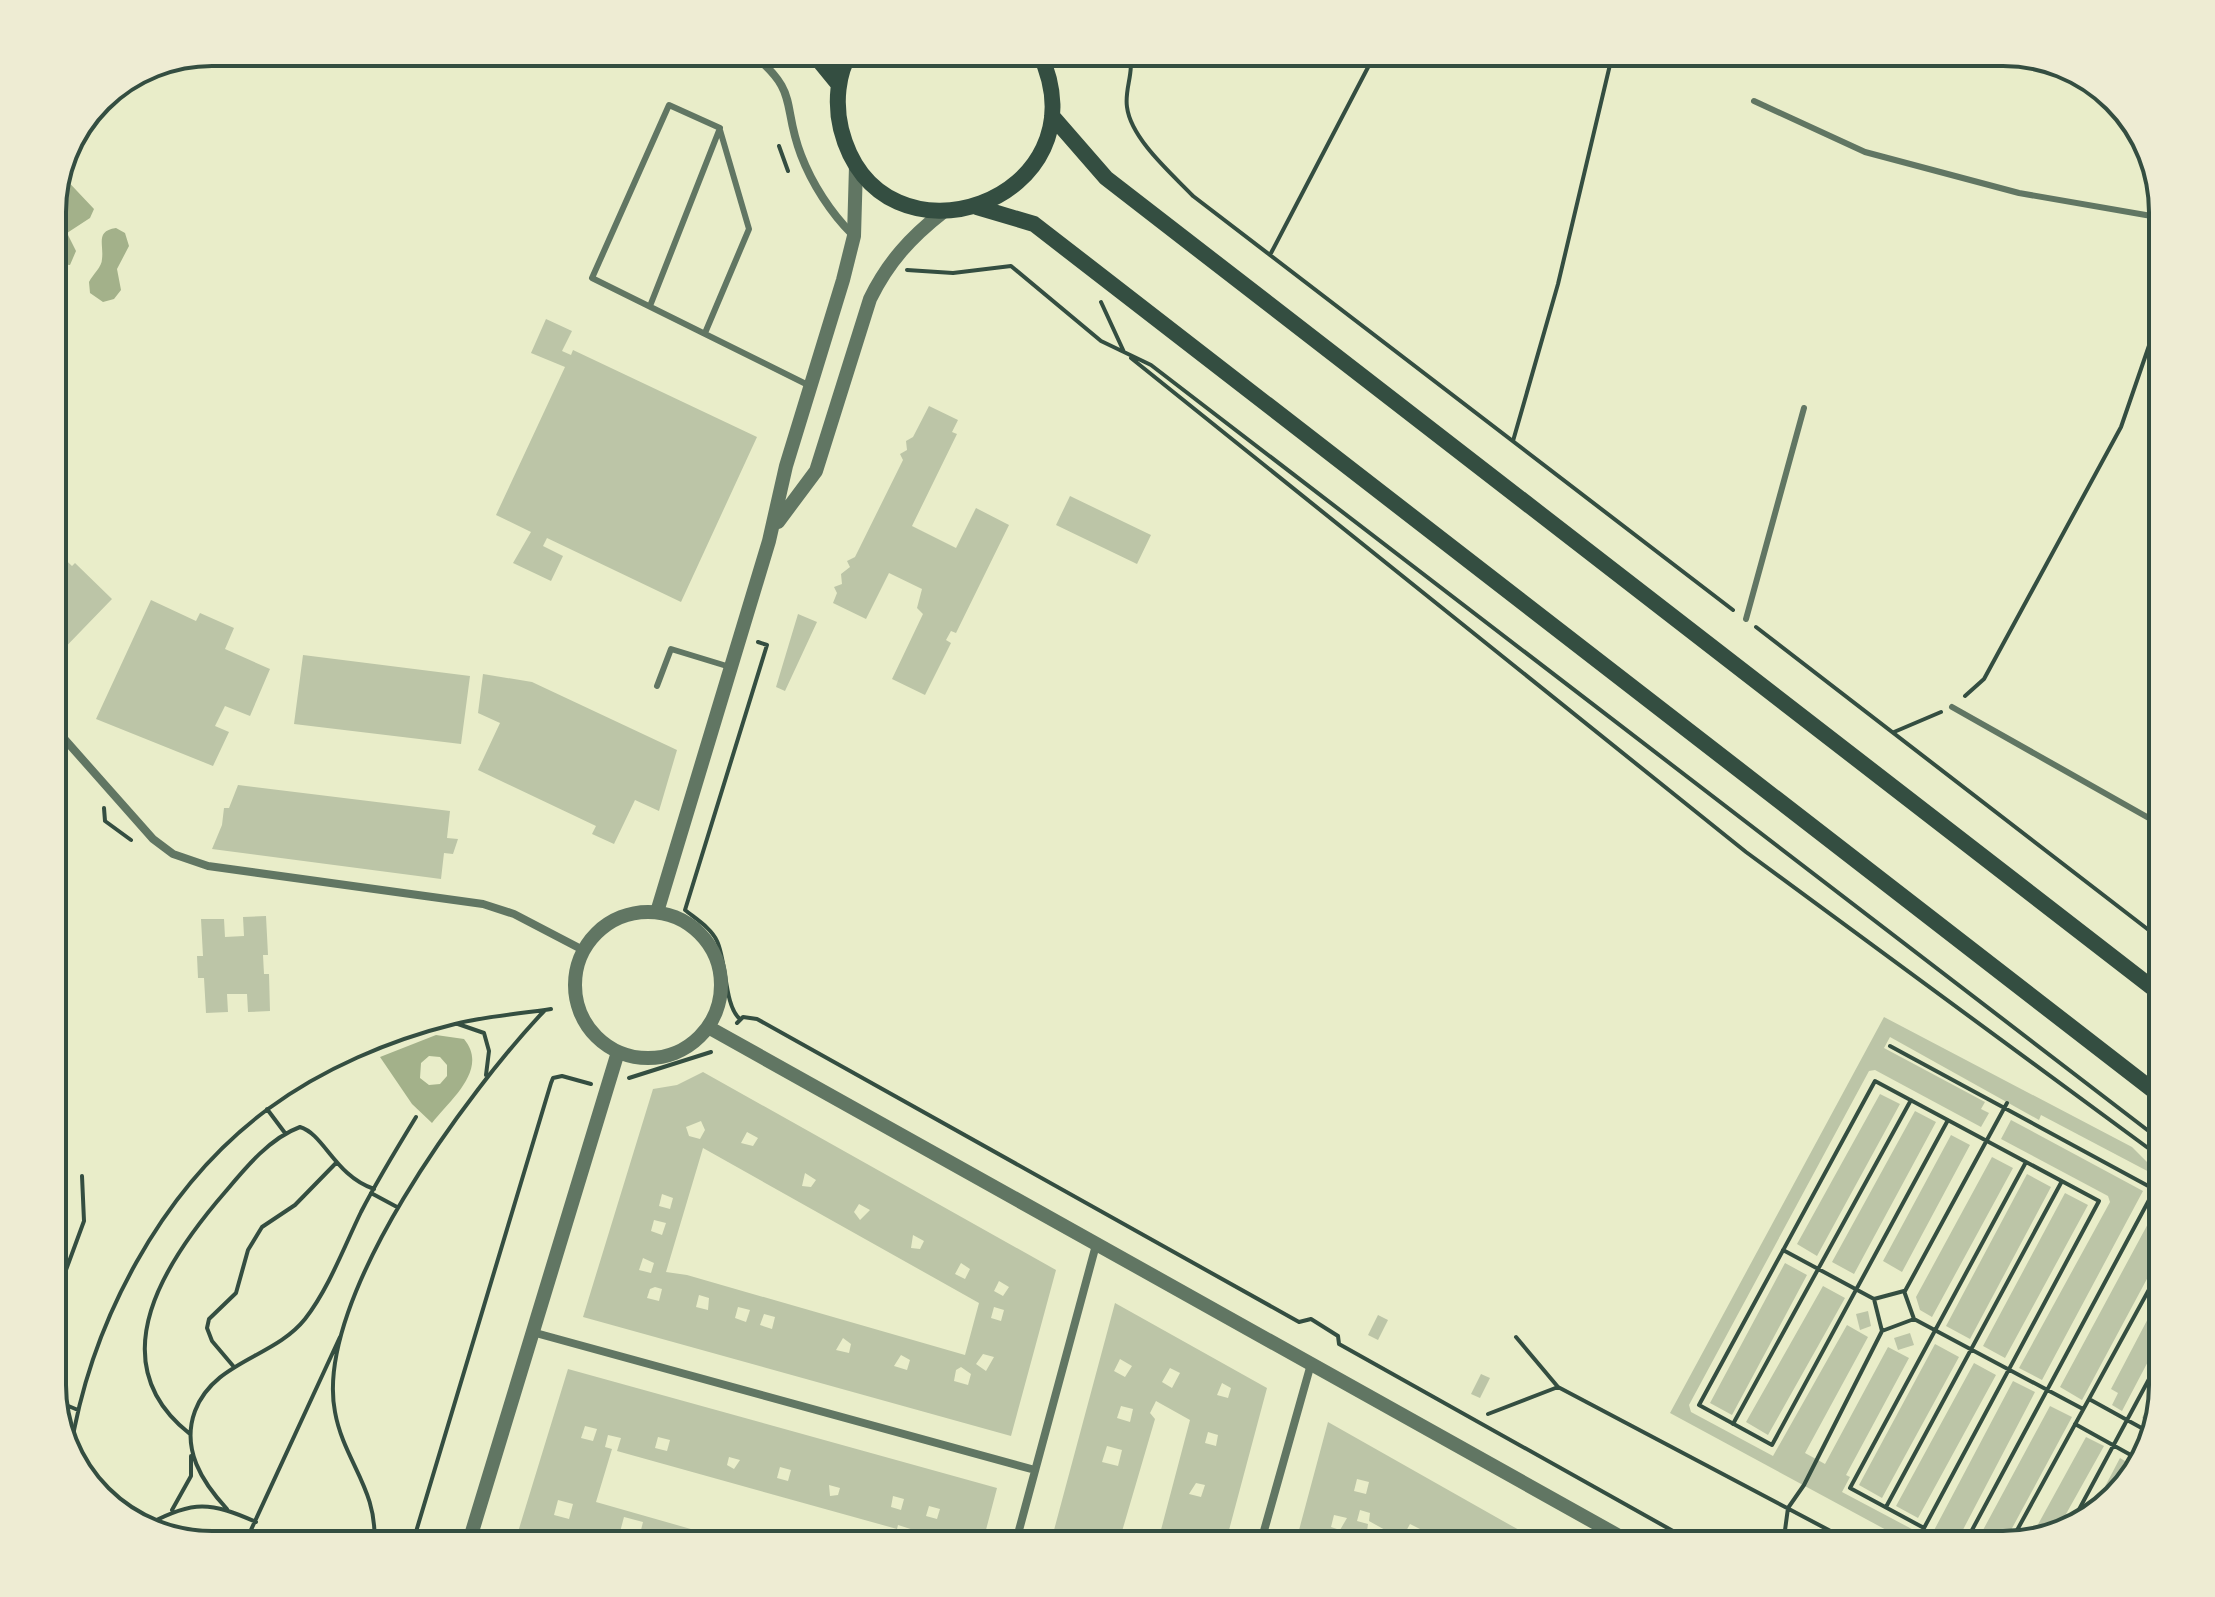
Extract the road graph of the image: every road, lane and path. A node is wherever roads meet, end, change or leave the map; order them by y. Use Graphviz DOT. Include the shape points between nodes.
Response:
graph roads {
  1 [pos="767,66"];
  2 [pos="823,66"];
  3 [pos="846,66"];
  4 [pos="1044,66"];
  5 [pos="1131,66"];
  6 [pos="1369,66"];
  7 [pos="1610,66"];
  8 [pos="839,85"];
  9 [pos="1754,101"];
  10 [pos="1052,116"];
  11 [pos="720,128"];
  12 [pos="856,166"];
  13 [pos="977,207"];
  14 [pos="943,212"];
  15 [pos="2149,216"];
  16 [pos="854,236"];
  17 [pos="1270,255"];
  18 [pos="889,265"];
  19 [pos="1098,298"];
  20 [pos="650,306"];
  21 [pos="705,333"];
  22 [pos="2149,346"];
  23 [pos="1124,352"];
  24 [pos="810,386"];
  25 [pos="1804,408"];
  26 [pos="1513,441"];
  27 [pos="769,541"];
  28 [pos="1746,619"];
  29 [pos="730,667"];
  30 [pos="657,686"];
  31 [pos="1952,707"];
  32 [pos="1894,732"];
  33 [pos="66,741"];
  34 [pos="2149,818"];
  35 [pos="657,912"];
  36 [pos="2149,930"];
  37 [pos="583,950"];
  38 [pos="2149,985"];
  39 [pos="740,1019"];
  40 [pos="456,1024"];
  41 [pos="708,1027"];
  42 [pos="1890,1046"];
  43 [pos="720,1049"];
  44 [pos="618,1052"];
  45 [pos="485,1078"];
  46 [pos="625,1082"];
  47 [pos="595,1085"];
  48 [pos="2149,1087"];
  49 [pos="1911,1100"];
  50 [pos="2006,1106"];
  51 [pos="267,1109"];
  52 [pos="416,1117"];
  53 [pos="1948,1120"];
  54 [pos="2149,1131"];
  55 [pos="285,1133"];
  56 [pos="1987,1141"];
  57 [pos="2149,1149"];
  58 [pos="2026,1162"];
  59 [pos="336,1163"];
  60 [pos="82,1176"];
  61 [pos="2062,1181"];
  62 [pos="2149,1183"];
  63 [pos="373,1191"];
  64 [pos="2149,1200"];
  65 [pos="398,1207"];
  66 [pos="1096,1245"];
  67 [pos="1783,1250"];
  68 [pos="1819,1269"];
  69 [pos="66,1270"];
  70 [pos="1857,1290"];
  71 [pos="2149,1290"];
  72 [pos="1904,1291"];
  73 [pos="1874,1299"];
  74 [pos="1914,1319"];
  75 [pos="345,1326"];
  76 [pos="1935,1330"];
  77 [pos="1882,1331"];
  78 [pos="532,1332"];
  79 [pos="1516,1337"];
  80 [pos="1972,1350"];
  81 [pos="1311,1364"];
  82 [pos="234,1367"];
  83 [pos="2009,1369"];
  84 [pos="2149,1379"];
  85 [pos="1558,1387"];
  86 [pos="2047,1390"];
  87 [pos="2089,1399"];
  88 [pos="68,1406"];
  89 [pos="2083,1409"];
  90 [pos="78,1410"];
  91 [pos="1488,1414"];
  92 [pos="2127,1420"];
  93 [pos="1733,1424"];
  94 [pos="2075,1424"];
  95 [pos="2142,1428"];
  96 [pos="74,1432"];
  97 [pos="190,1434"];
  98 [pos="2113,1445"];
  99 [pos="191,1450"];
  100 [pos="2131,1455"];
  101 [pos="1035,1470"];
  102 [pos="1886,1507"];
  103 [pos="1788,1508"];
  104 [pos="227,1509"];
  105 [pos="2079,1509"];
  106 [pos="169,1514"];
  107 [pos="157,1520"];
  108 [pos="256,1522"];
  109 [pos="2017,1530"];
  110 [pos="251,1531"];
  111 [pos="374,1531"];
  112 [pos="416,1531"];
  113 [pos="472,1531"];
  114 [pos="1019,1531"];
  115 [pos="1264,1531"];
  116 [pos="1610,1531"];
  117 [pos="1673,1531"];
  118 [pos="1785,1531"];
  119 [pos="1831,1531"];
  120 [pos="1971,1531"];
  1 -- 16 [label="street" via="787,91 802,158 834,216"];
  2 -- 8 [label="main road"];
  3 -- 8 [label="main road"];
  4 -- 10 [label="main road"];
  5 -- 17 [label="path" via="1127,108 1148,150 1193,196"];
  6 -- 17 [label="path"];
  7 -- 26 [label="path" via="1558,284"];
  8 -- 12 [label="main road" via="838,116"];
  9 -- 15 [label="lane" via="1865,152 2019,193"];
  10 -- 13 [label="main road" via="1044,146 1028,173 1005,194"];
  10 -- 38 [label="main road" via="1106,178"];
  11 -- 20 [label="lane"];
  11 -- 20 [label="lane" via="669,105 592,278"];
  11 -- 21 [label="lane" via="749,229"];
  12 -- 14 [label="main road" via="883,193 912,207"];
  12 -- 16 [label="street"];
  13 -- 14 [label="main road"];
  13 -- 48 [label="main road" via="1034,224"];
  14 -- 18 [label="street" via="912,236"];
  16 -- 24 [label="street"];
  17 -- 26 [label="path"];
  18 -- 23 [label="path" via="953,273 1011,266 1101,341"];
  18 -- 27 [label="street" via="870,299 816,471"];
  19 -- 23 [label="path"];
  20 -- 21 [label="lane"];
  21 -- 24 [label="lane"];
  22 -- 31 [label="path" via="2121,427 1984,679"];
  23 -- 54 [label="path" via="1151,365"];
  23 -- 57 [label="path" via="1746,852"];
  24 -- 27 [label="street"];
  25 -- 28 [label="lane"];
  26 -- 28 [label="path"];
  27 -- 29 [label="street"];
  28 -- 32 [label="path"];
  29 -- 30 [label="lane" via="671,649"];
  29 -- 35 [label="street"];
  31 -- 32 [label="path"];
  31 -- 34 [label="lane"];
  32 -- 36 [label="path"];
  33 -- 37 [label="street" via="153,839 173,854 208,866 483,904"];
  35 -- 37 [label="street" via="624,915"];
  35 -- 41 [label="street" via="696,929 719,965 718,1008"];
  37 -- 44 [label="street" via="575,985 578,1006 593,1033"];
  39 -- 117 [label="path" via="757,1019 1299,1322 1311,1319 1338,1336 1339,1344"];
  40 -- 45 [label="path" via="484,1033 489,1051"];
  40 -- 45 [label="path" via="548,1010"];
  40 -- 51 [label="path" via="352,1061"];
  41 -- 44 [label="street" via="690,1045 667,1056 651,1059"];
  41 -- 66 [label="street"];
  42 -- 50 [label="path"];
  43 -- 46 [label="path"];
  44 -- 78 [label="street"];
  45 -- 65 [label="path"];
  47 -- 112 [label="path" via="562,1076 551,1083"];
  49 -- 53 [label="path"];
  49 -- 67 [label="path" via="1875,1081"];
  49 -- 68 [label="path"];
  50 -- 56 [label="path"];
  50 -- 62 [label="path"];
  51 -- 55 [label="path"];
  51 -- 90 [label="path" via="198,1177 135,1265 108,1322"];
  52 -- 63 [label="path"];
  53 -- 56 [label="path"];
  53 -- 70 [label="path"];
  55 -- 59 [label="path" via="306,1129"];
  55 -- 97 [label="path" via="245,1169 187,1238 150,1312 144,1355 150,1382 168,1417"];
  56 -- 58 [label="path"];
  56 -- 72 [label="path"];
  58 -- 61 [label="path"];
  58 -- 76 [label="path"];
  59 -- 63 [label="path" via="349,1178"];
  59 -- 82 [label="path" via="295,1205 262,1227 248,1250 236,1293 209,1319 212,1341"];
  60 -- 69 [label="path" via="84,1221"];
  61 -- 80 [label="path"];
  61 -- 83 [label="path" via="2099,1201"];
  63 -- 65 [label="path"];
  63 -- 82 [label="path" via="305,1319 271,1348"];
  64 -- 86 [label="path"];
  65 -- 75 [label="path"];
  66 -- 81 [label="street"];
  66 -- 101 [label="street"];
  67 -- 68 [label="path"];
  67 -- 93 [label="path" via="1699,1405"];
  68 -- 70 [label="path"];
  68 -- 93 [label="path"];
  70 -- 73 [label="path"];
  70 -- 93 [label="path" via="1772,1445"];
  71 -- 87 [label="path"];
  72 -- 73 [label="path"];
  72 -- 74 [label="path"];
  73 -- 77 [label="path"];
  74 -- 76 [label="path"];
  74 -- 77 [label="path"];
  75 -- 108 [label="path"];
  75 -- 111 [label="path" via="334,1369 334,1412 373,1505"];
  76 -- 80 [label="path"];
  76 -- 102 [label="path" via="1850,1488"];
  77 -- 103 [label="path"];
  78 -- 101 [label="street"];
  78 -- 113 [label="street"];
  79 -- 85 [label="path"];
  80 -- 83 [label="path"];
  80 -- 102 [label="path"];
  81 -- 115 [label="street"];
  81 -- 116 [label="street"];
  82 -- 97 [label="path" via="207,1390"];
  83 -- 86 [label="path"];
  83 -- 102 [label="path" via="1924,1528"];
  84 -- 92 [label="path"];
  85 -- 91 [label="path"];
  85 -- 103 [label="path"];
  86 -- 89 [label="path"];
  86 -- 120 [label="path"];
  87 -- 89 [label="path"];
  87 -- 92 [label="path"];
  88 -- 90 [label="path"];
  89 -- 94 [label="path"];
  90 -- 96 [label="path"];
  92 -- 95 [label="path"];
  92 -- 98 [label="path"];
  94 -- 98 [label="path"];
  94 -- 109 [label="path"];
  97 -- 99 [label="path"];
  98 -- 100 [label="path"];
  98 -- 105 [label="path"];
  99 -- 104 [label="path" via="210,1491"];
  99 -- 106 [label="path" via="191,1476"];
  101 -- 114 [label="street"];
  103 -- 118 [label="path"];
  103 -- 119 [label="path"];
  104 -- 106 [label="path" via="204,1504"];
  104 -- 108 [label="path"];
  106 -- 107 [label="path"];
  108 -- 110 [label="path"];
}
